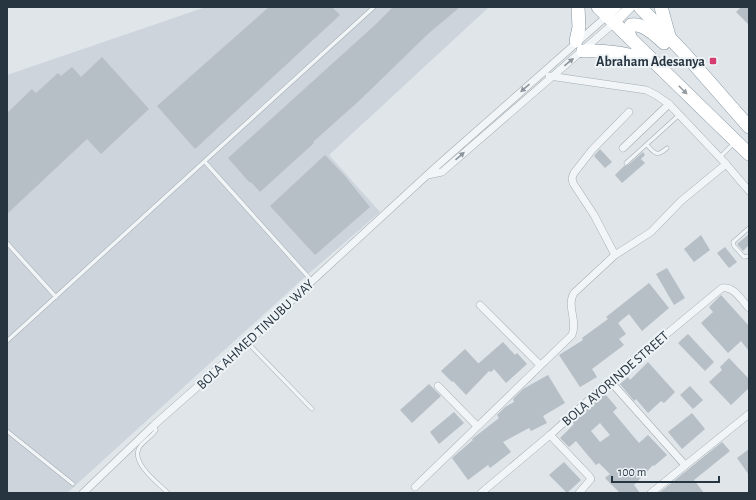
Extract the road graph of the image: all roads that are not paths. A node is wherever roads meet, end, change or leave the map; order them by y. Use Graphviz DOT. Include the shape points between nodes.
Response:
graph roads {
  1 [pos="374,7"];
  2 [pos="578,7"];
  3 [pos="630,7"];
  4 [pos="640,7"];
  5 [pos="661,7"];
  6 [pos="609,13"];
  7 [pos="630,37"];
  8 [pos="671,39"];
  9 [pos="580,46"];
  10 [pos="656,62"];
  11 [pos="544,71"];
  12 [pos="550,77"];
  13 [pos="728,103"];
  14 [pos="669,104"];
  15 [pos="629,112"];
  16 [pos="679,115"];
  17 [pos="748,124"];
  18 [pos="736,141"];
  19 [pos="647,145"];
  20 [pos="623,148"];
  21 [pos="667,148"];
  22 [pos="749,154"];
  23 [pos="719,158"];
  24 [pos="205,162"];
  25 [pos="626,163"];
  26 [pos="726,164"];
  27 [pos="428,175"];
  28 [pos="749,191"];
  29 [pos="749,228"];
  30 [pos="7,243"];
  31 [pos="615,255"];
  32 [pos="749,256"];
  33 [pos="312,281"];
  34 [pos="56,297"];
  35 [pos="480,305"];
  36 [pos="749,308"];
  37 [pos="7,341"];
  38 [pos="247,342"];
  39 [pos="540,365"];
  40 [pos="610,381"];
  41 [pos="438,386"];
  42 [pos="312,409"];
  43 [pos="749,414"];
  44 [pos="154,426"];
  45 [pos="478,426"];
  46 [pos="7,431"];
  47 [pos="550,435"];
  48 [pos="685,465"];
  49 [pos="73,484"];
  50 [pos="415,487"];
  51 [pos="83,493"];
  52 [pos="168,493"];
  53 [pos="481,493"];
  54 [pos="579,493"];
  55 [pos="651,493"];
  1 -- 24 [label="lane"];
  2 -- 9 [label="highway"];
  3 -- 6 [label="main road"];
  4 -- 8 [label="highway"];
  5 -- 8 [label="highway"];
  6 -- 7 [label="highway"];
  6 -- 9 [label="street"];
  6 -- 9 [label="street"];
  7 -- 10 [label="highway"];
  7 -- 13 [label="highway" via="628,30 632,26 644,27 666,45 715,96"];
  8 -- 13 [label="highway"];
  9 -- 10 [label="highway"];
  9 -- 11 [label="street, BOLA AHMED TINUBU WAY"];
  12 -- 9 [label="street, one-way"];
  10 -- 18 [label="highway, one-way"];
  11 -- 12 [label="street"];
  11 -- 27 [label="street, BOLA AHMED TINUBU WAY, one-way"];
  12 -- 14 [label="street" via="646,90"];
  27 -- 12 [label="street, one-way" via="442,172"];
  13 -- 17 [label="highway"];
  14 -- 16 [label="street"];
  14 -- 20 [label="street"];
  15 -- 31 [label="street" via="592,150 572,178"];
  16 -- 19 [label="lane"];
  16 -- 23 [label="street"];
  18 -- 22 [label="highway"];
  18 -- 23 [label="lane"];
  19 -- 21 [label="lane" via="657,154"];
  19 -- 25 [label="lane"];
  23 -- 26 [label="street"];
  24 -- 33 [label="lane"];
  24 -- 34 [label="lane"];
  26 -- 28 [label="street"];
  26 -- 31 [label="street" via="681,201 651,232"];
  27 -- 33 [label="street, BOLA AHMED TINUBU WAY"];
  29 -- 32 [label="lane" via="733,242 744,257"];
  30 -- 34 [label="lane"];
  31 -- 39 [label="street" via="574,293 570,301 575,328 572,335"];
  33 -- 38 [label="street, BOLA AHMED TINUBU WAY"];
  34 -- 37 [label="lane"];
  35 -- 39 [label="street"];
  36 -- 40 [label="street, BOLA AYORINDE STREET" via="730,289 722,288"];
  38 -- 42 [label="lane"];
  38 -- 44 [label="street, BOLA AHMED TINUBU WAY"];
  39 -- 45 [label="street"];
  40 -- 47 [label="street, BOLA AYORINDE STREET"];
  40 -- 48 [label="street"];
  41 -- 45 [label="street"];
  43 -- 48 [label="street"];
  44 -- 51 [label="street, BOLA AHMED TINUBU WAY"];
  44 -- 52 [label="lane" via="154,434 139,448 137,458 140,465"];
  45 -- 50 [label="street"];
  46 -- 49 [label="lane"];
  47 -- 53 [label="street, BOLA AYORINDE STREET"];
  47 -- 54 [label="street" via="591,479"];
  48 -- 55 [label="street"];
}
